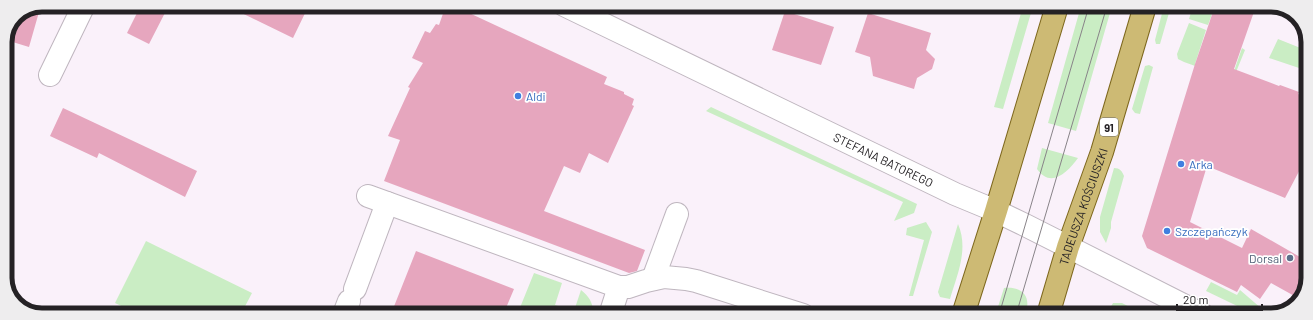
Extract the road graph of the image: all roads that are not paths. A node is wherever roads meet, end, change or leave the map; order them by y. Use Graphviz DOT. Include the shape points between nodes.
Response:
graph roads {
  1 [pos="81,12"];
  2 [pos="578,12"];
  3 [pos="1055,12"];
  4 [pos="1143,12"];
  5 [pos="50,75"];
  6 [pos="996,211"];
  7 [pos="677,214"];
  8 [pos="1068,247"];
  9 [pos="653,279"];
  10 [pos="619,287"];
  11 [pos="349,301"];
  12 [pos="612,308"];
  13 [pos="766,308"];
  14 [pos="965,308"];
  15 [pos="1050,308"];
  16 [pos="1189,308"];
  1 -- 5 [label="street"];
  2 -- 6 [label="street, STEFANA BATOREGO" via="955,194"];
  3 -- 6 [label="main road"];
  4 -- 8 [label="main road, TADEUSZA KOŚCIUSZKI / 91" via="1102,152"];
  6 -- 8 [label="street, STEFANA BATOREGO"];
  6 -- 14 [label="main road"];
  7 -- 9 [label="street"];
  8 -- 15 [label="main road, TADEUSZA KOŚCIUSZKI / 91"];
  8 -- 16 [label="street, STEFANA BATOREGO"];
  9 -- 10 [label="street" via="628,287"];
  9 -- 13 [label="street" via="664,277 696,280"];
  10 -- 11 [label="street" via="377,200"];
  10 -- 12 [label="street"];
}
